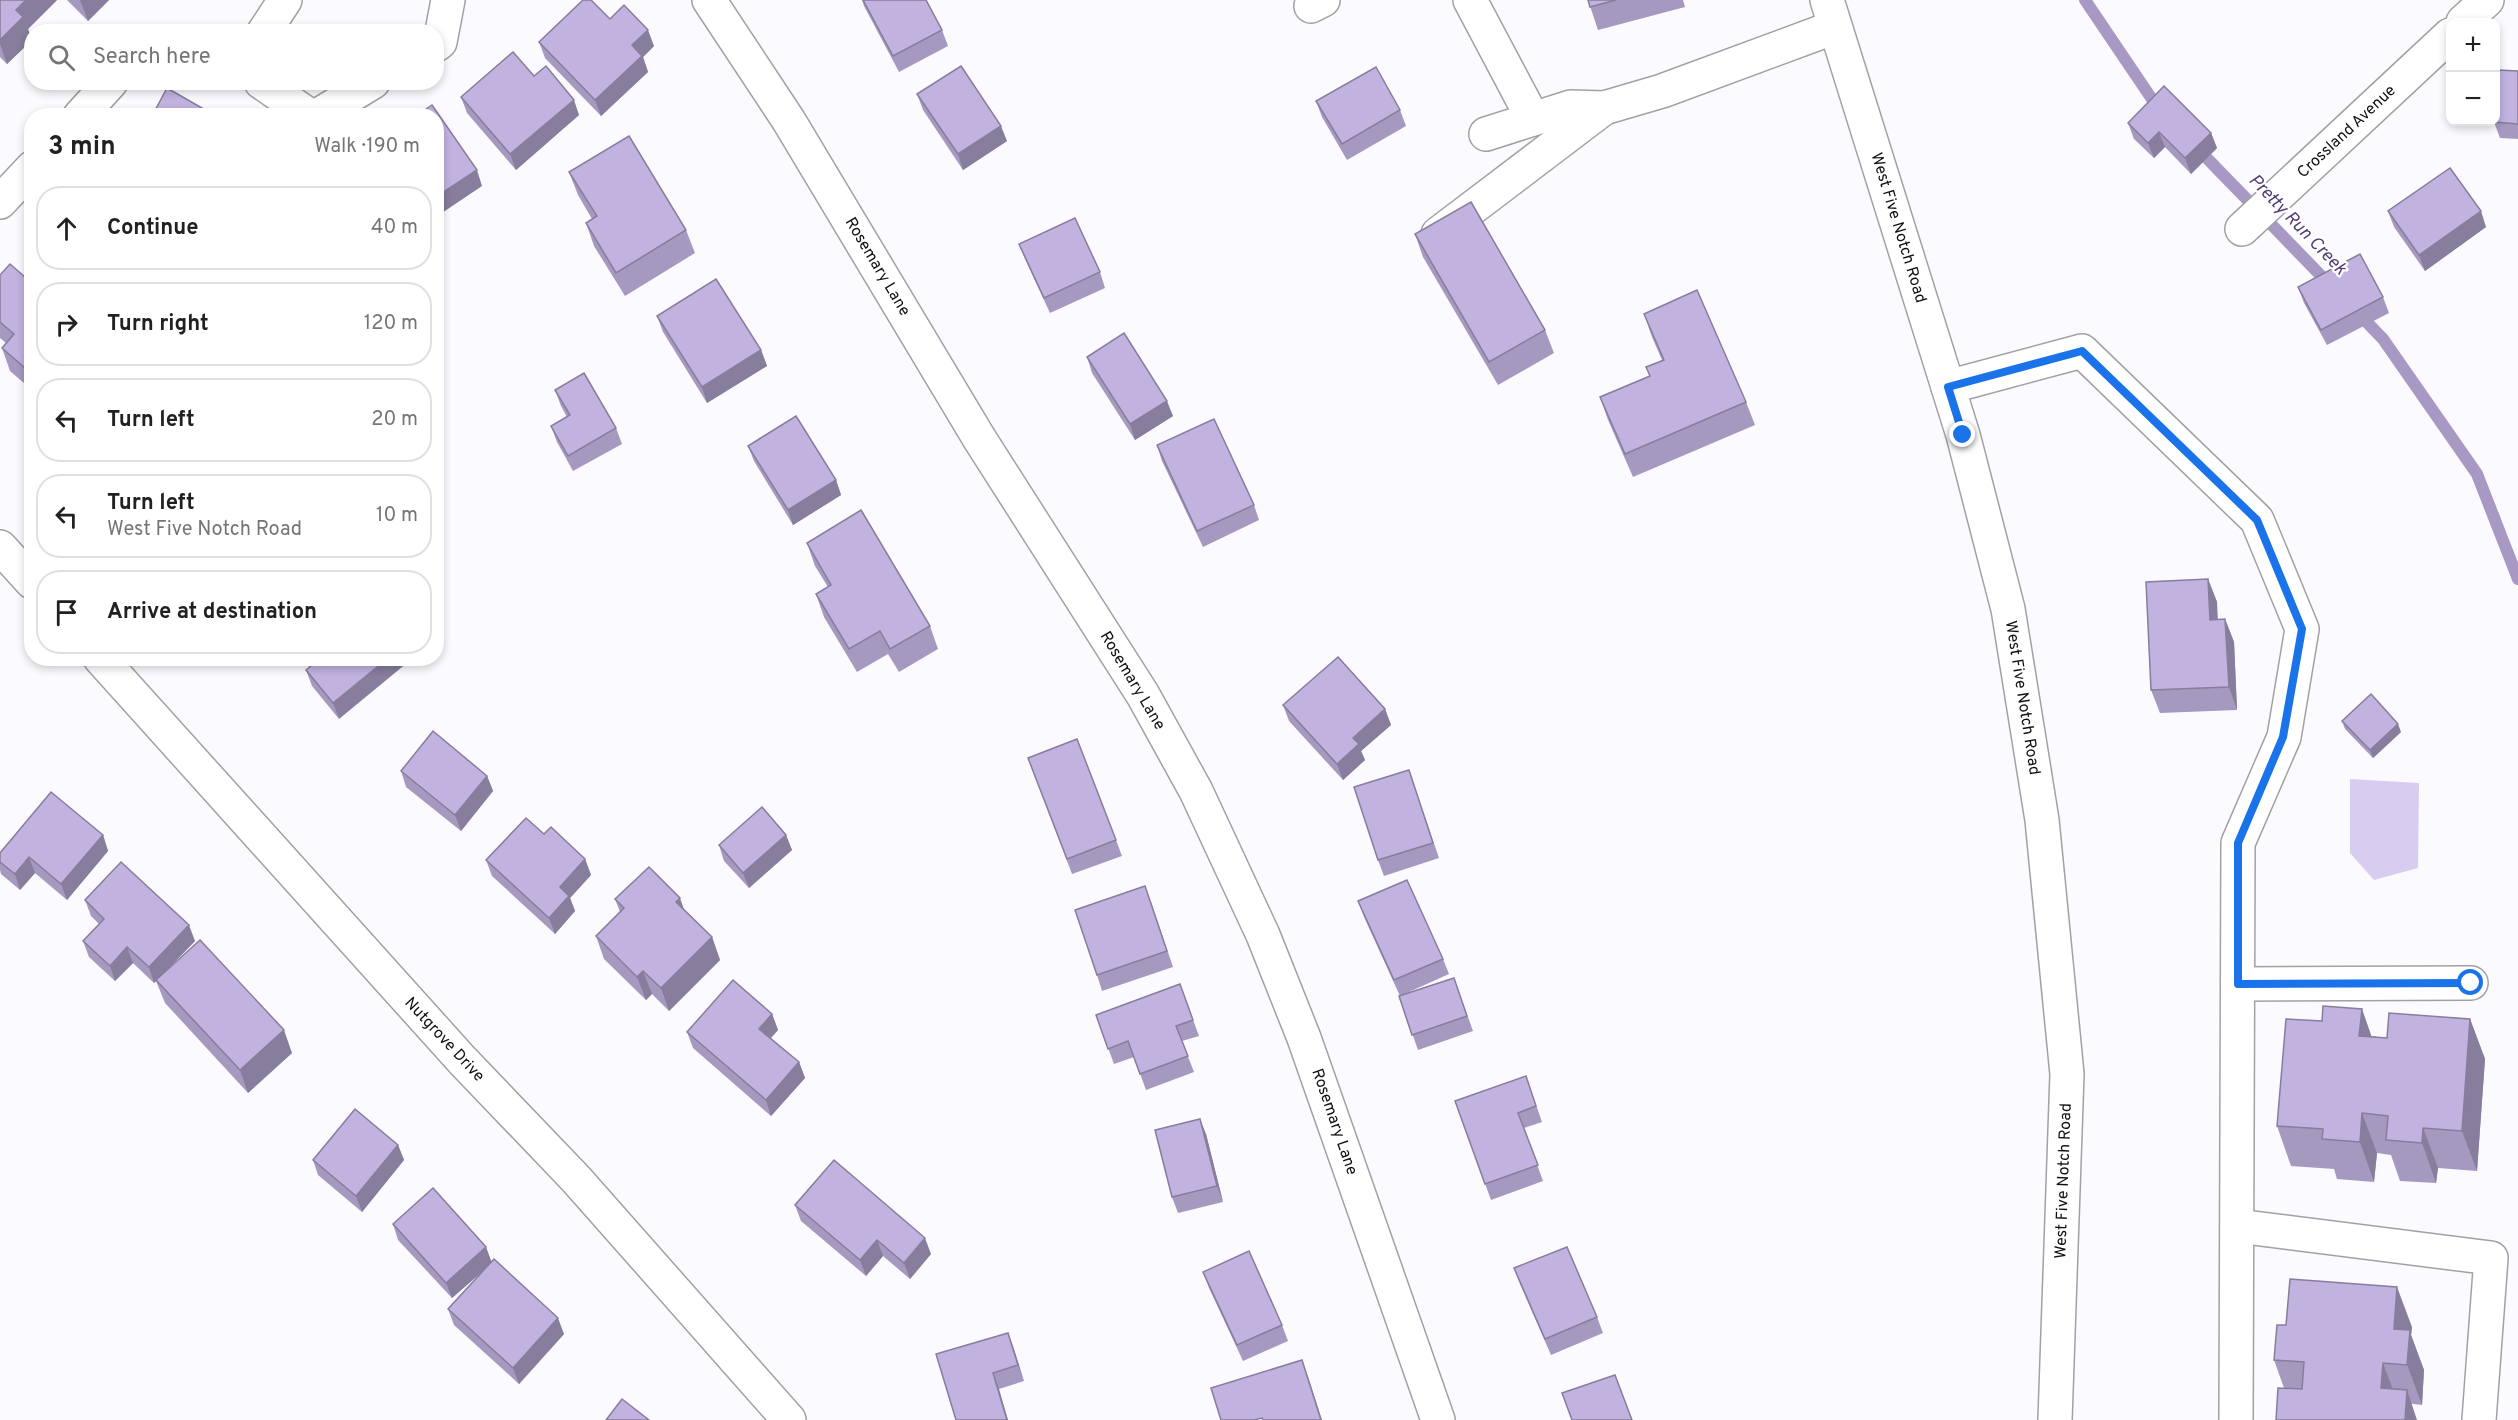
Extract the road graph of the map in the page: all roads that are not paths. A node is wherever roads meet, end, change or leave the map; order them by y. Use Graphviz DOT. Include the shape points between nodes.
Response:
graph roads {
  1 [pos="285,0"];
  2 [pos="448,0"];
  3 [pos="710,0"];
  4 [pos="1470,0"];
  5 [pos="2487,0"];
  6 [pos="1831,13"];
  7 [pos="2467,18"];
  8 [pos="269,24"];
  9 [pos="443,24"];
  10 [pos="2446,39"];
  11 [pos="104,90"];
  12 [pos="273,90"];
  13 [pos="360,90"];
  14 [pos="87,108"];
  15 [pos="298,108"];
  16 [pos="330,108"];
  17 [pos="1604,108"];
  18 [pos="1533,119"];
  19 [pos="1486,134"];
  20 [pos="24,176"];
  21 [pos="0,202"];
  22 [pos="2242,228"];
  23 [pos="1437,234"];
  24 [pos="1948,387"];
  25 [pos="0,547"];
  26 [pos="24,573"];
  27 [pos="107,666"];
  28 [pos="2471,983"];
  29 [pos="2238,984"];
  30 [pos="2237,1226"];
  31 [pos="789,1420"];
  32 [pos="1438,1420"];
  33 [pos="2055,1420"];
  34 [pos="2236,1420"];
  35 [pos="2479,1420"];
  1 -- 8 [label="street"];
  2 -- 9 [label="street"];
  3 -- 32 [label="street, Rosemary Lane" via="789,121 979,438 1143,695 1196,790 1263,935 1304,1038"];
  4 -- 18 [label="street"];
  5 -- 7 [label="street"];
  6 -- 17 [label="street" via="1662,91"];
  6 -- 24 [label="street, West Five Notch Road"];
  10 -- 22 [label="street, Crossland Avenue"];
  11 -- 14 [label="street"];
  12 -- 15 [label="street"];
  13 -- 16 [label="street"];
  17 -- 18 [label="street" via="1571,107"];
  17 -- 23 [label="street"];
  18 -- 19 [label="street"];
  20 -- 21 [label="street"];
  24 -- 29 [label="street" via="2082,351 2257,520 2302,629 2283,737 2238,843"];
  24 -- 33 [label="street, West Five Notch Road" via="2008,609 2043,831 2067,1074"];
  25 -- 26 [label="street"];
  27 -- 31 [label="street, Nutgrove Drive" via="462,1060 576,1179"];
  28 -- 29 [label="street"];
  29 -- 30 [label="street"];
  30 -- 34 [label="street"];
  30 -- 35 [label="street" via="2491,1258"];
}
